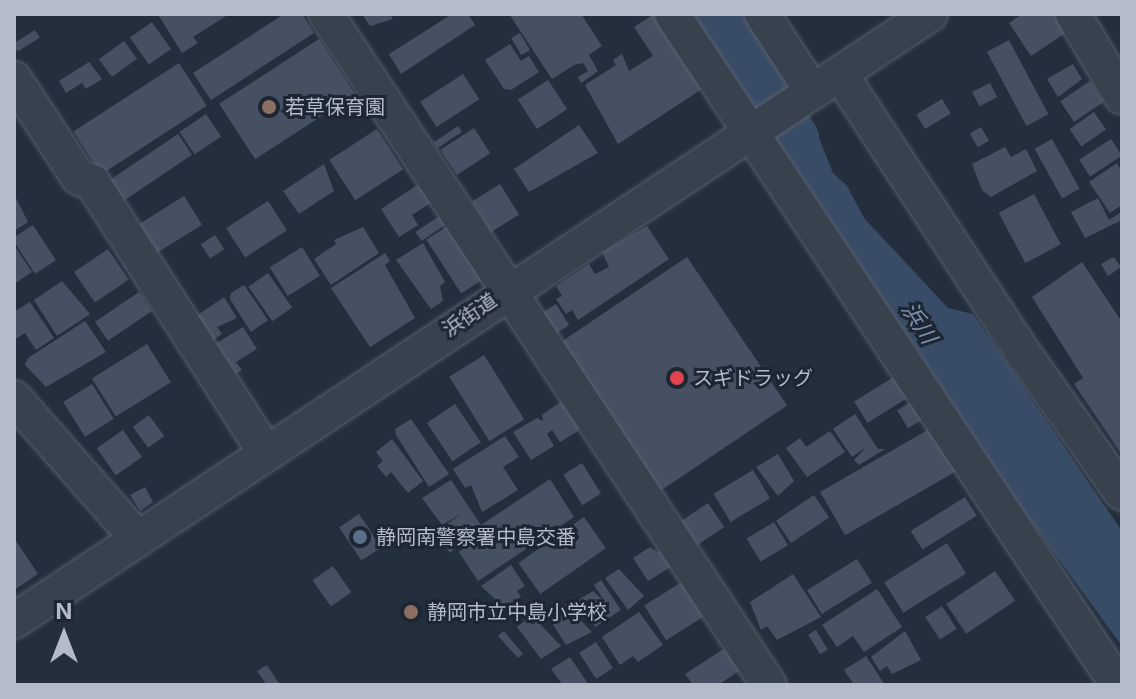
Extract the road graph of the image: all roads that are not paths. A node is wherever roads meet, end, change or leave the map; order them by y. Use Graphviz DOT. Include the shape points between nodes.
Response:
graph roads {
  1 [pos="326,14"];
  2 [pos="672,14"];
  3 [pos="762,14"];
  4 [pos="930,14"];
  5 [pos="1073,14"];
  6 [pos="845,71"];
  7 [pos="14,79"];
  8 [pos="808,93"];
  9 [pos="1122,97"];
  10 [pos="754,129"];
  11 [pos="507,290"];
  12 [pos="14,398"];
  13 [pos="266,453"];
  14 [pos="1122,493"];
  15 [pos="138,539"];
  16 [pos="15,617"];
  17 [pos="769,685"];
  18 [pos="1118,685"];
  1 -- 11 [label="street"];
  2 -- 10 [label="street"];
  3 -- 8 [label="street"];
  4 -- 6 [label="street, 浜街道"];
  5 -- 9 [label="street"];
  6 -- 8 [label="street, 浜街道"];
  6 -- 14 [label="street" via="849,88"];
  7 -- 13 [label="street" via="79,178 92,182"];
  8 -- 10 [label="street, 浜街道"];
  10 -- 11 [label="street, 浜街道"];
  10 -- 18 [label="street"];
  11 -- 13 [label="street, 浜街道"];
  11 -- 17 [label="street"];
  12 -- 15 [label="street"];
  13 -- 15 [label="street, 浜街道"];
  15 -- 16 [label="street, 浜街道"];
}
